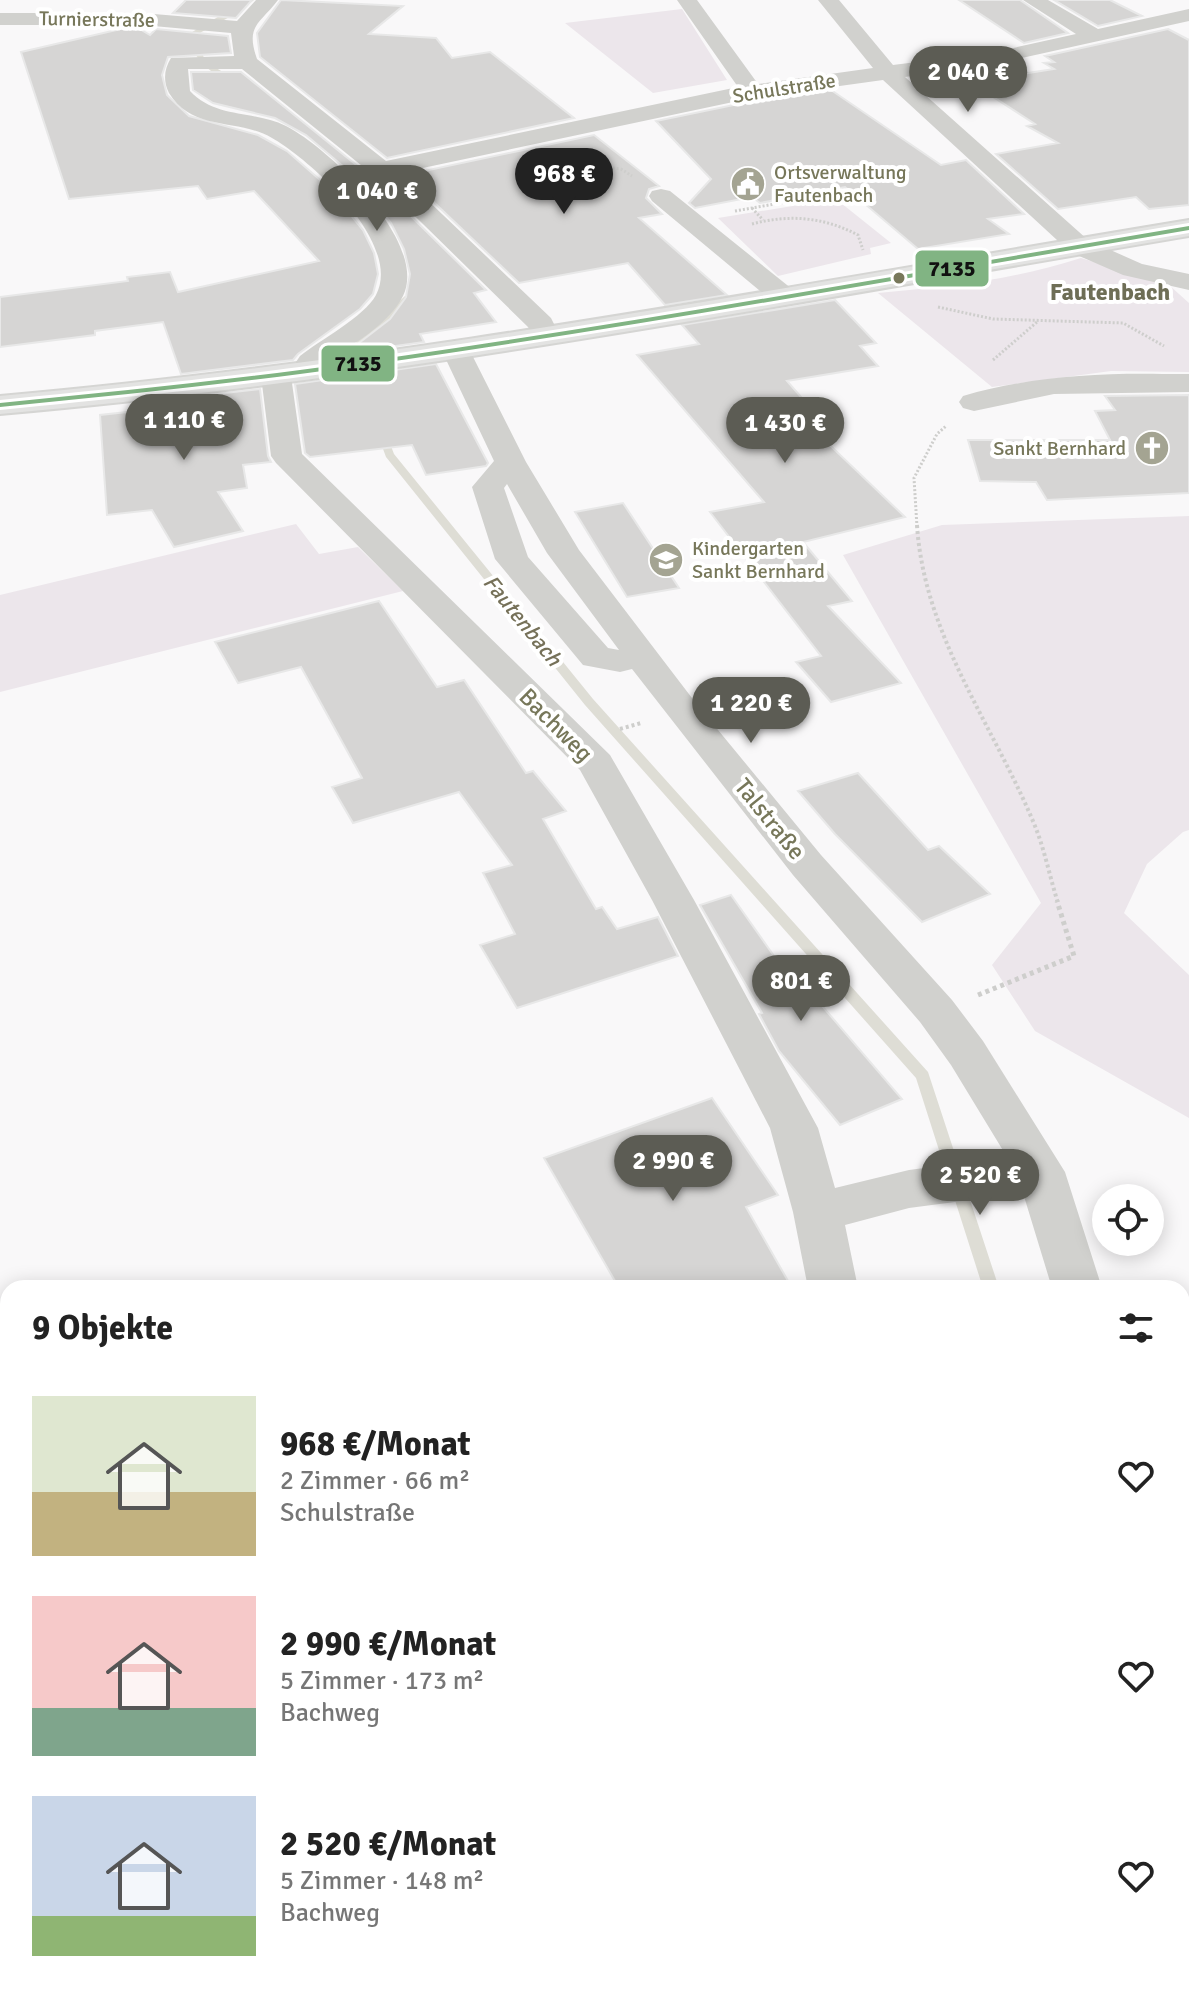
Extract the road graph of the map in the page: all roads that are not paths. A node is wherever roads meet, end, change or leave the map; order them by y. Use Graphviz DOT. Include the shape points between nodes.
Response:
graph roads {
  1 [pos="268,0"];
  2 [pos="687,0"];
  3 [pos="828,0"];
  4 [pos="1033,0"];
  5 [pos="1189,15"];
  6 [pos="0,19"];
  7 [pos="170,20"];
  8 [pos="233,27"];
  9 [pos="1095,36"];
  10 [pos="247,62"];
  11 [pos="187,63"];
  12 [pos="888,73"];
  13 [pos="752,91"];
  14 [pos="381,169"];
  15 [pos="661,196"];
  16 [pos="1189,228"];
  17 [pos="1079,246"];
  18 [pos="1189,282"];
  19 [pos="782,295"];
  20 [pos="545,334"];
  21 [pos="455,349"];
  22 [pos="312,371"];
  23 [pos="276,376"];
  24 [pos="1189,383"];
  25 [pos="974,402"];
  26 [pos="0,405"];
  27 [pos="1041,1172"];
  28 [pos="818,1212"];
  29 [pos="831,1280"];
  30 [pos="1075,1280"];
  1 -- 8 [label="street"];
  2 -- 13 [label="street"];
  3 -- 12 [label="street"];
  4 -- 9 [label="street"];
  5 -- 9 [label="street, Schulstraße"];
  6 -- 7 [label="street, Turnierstraße"];
  7 -- 8 [label="street, Turnierstraße"];
  7 -- 11 [label="street"];
  8 -- 10 [label="street"];
  9 -- 12 [label="street, Schulstraße" via="995,58"];
  10 -- 11 [label="street"];
  10 -- 14 [label="street"];
  11 -- 22 [label="street" via="174,78 177,90 194,107 279,131 347,184 371,216 389,255 395,282 389,297 310,362"];
  12 -- 13 [label="street, Schulstraße"];
  12 -- 17 [label="street"];
  13 -- 14 [label="street, Schulstraße"];
  14 -- 20 [label="street" via="541,324"];
  15 -- 19 [label="street"];
  16 -- 17 [label="main road"];
  17 -- 18 [label="street" via="1108,262"];
  17 -- 19 [label="main road"];
  19 -- 20 [label="main road"];
  20 -- 21 [label="main road"];
  21 -- 22 [label="main road"];
  21 -- 27 [label="street, Talstraße" via="510,462 488,487 512,559 596,657 620,661 642,654 807,865 936,1011"];
  22 -- 23 [label="main road"];
  23 -- 26 [label="main road"];
  23 -- 28 [label="street, Bachweg" via="287,456 596,764 794,1128"];
  24 -- 25 [label="street" via="1061,382"];
  27 -- 28 [label="street" via="909,1189"];
  27 -- 30 [label="street, Talstraße"];
  28 -- 29 [label="street, Bachweg"];
}
